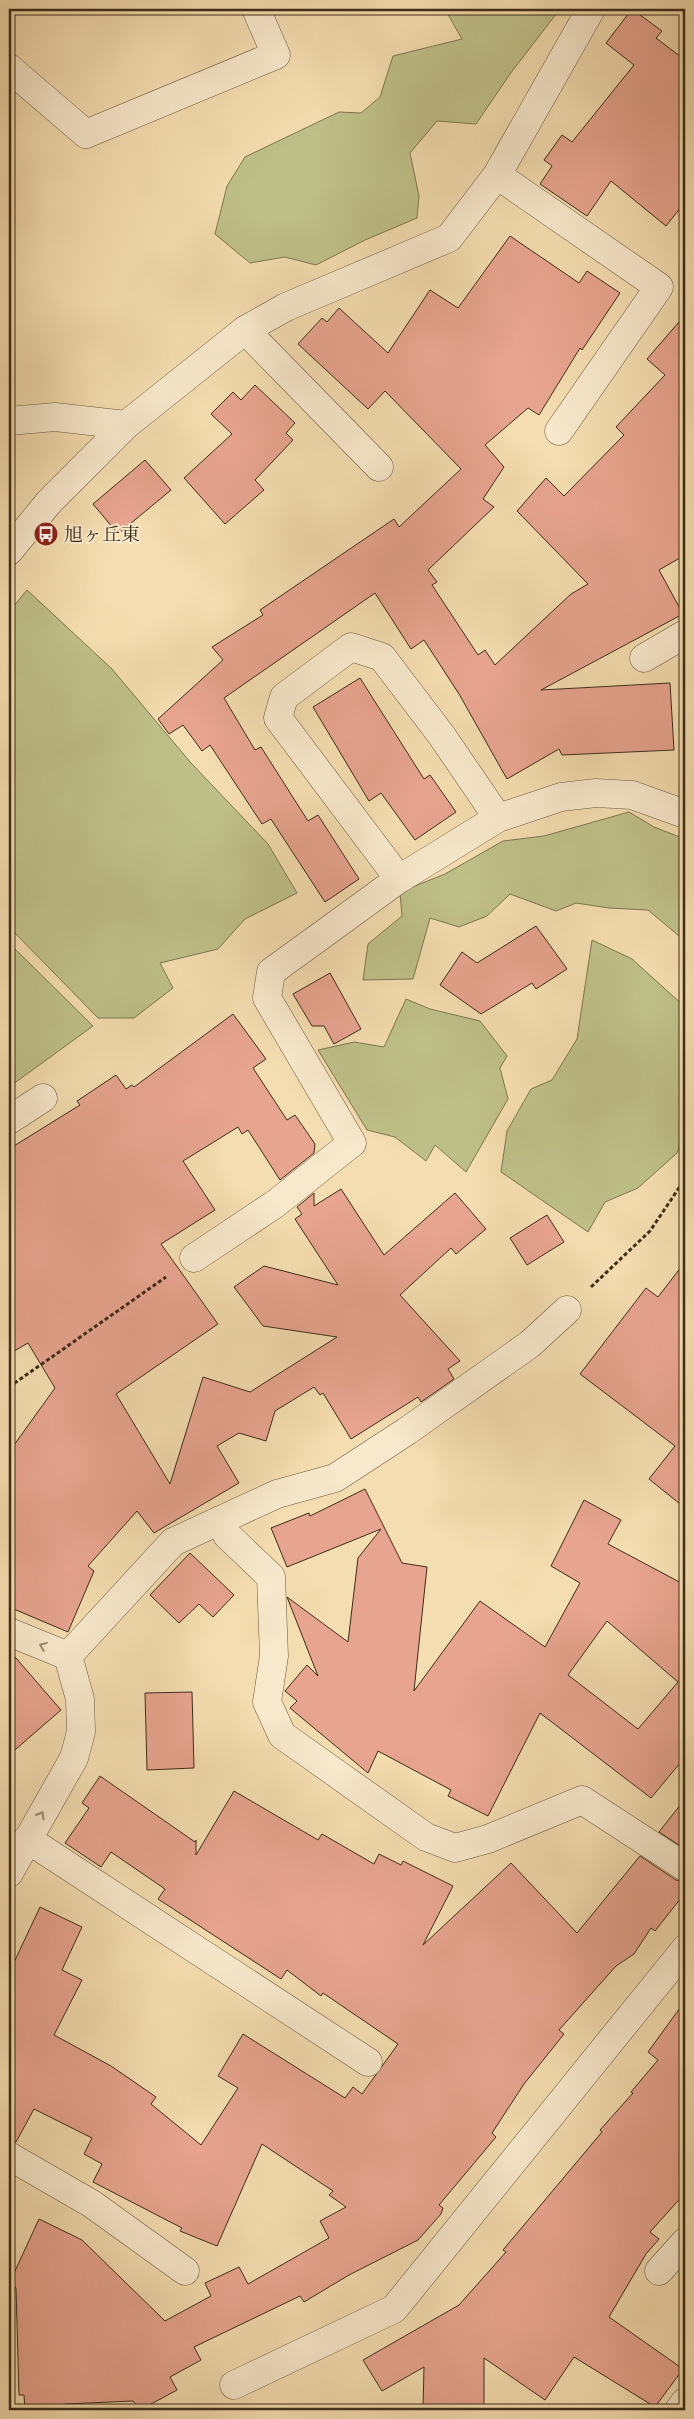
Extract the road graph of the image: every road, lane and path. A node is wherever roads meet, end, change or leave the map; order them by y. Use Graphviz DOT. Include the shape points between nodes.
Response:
graph roads {
  1 [pos="256,9"];
  2 [pos="591,9"];
  3 [pos="9,68"];
  4 [pos="497,176"];
  5 [pos="245,330"];
  6 [pos="9,421"];
  7 [pos="126,424"];
  8 [pos="559,431"];
  9 [pos="379,467"];
  10 [pos="9,551"];
  11 [pos="685,634"];
  12 [pos="644,658"];
  13 [pos="685,814"];
  14 [pos="498,818"];
  15 [pos="399,879"];
  16 [pos="43,1098"];
  17 [pos="9,1120"];
  18 [pos="685,1179"];
  19 [pos="194,1258"];
  20 [pos="567,1310"];
  21 [pos="9,1387"];
  22 [pos="220,1520"];
  23 [pos="9,1632"];
  24 [pos="68,1656"];
  25 [pos="27,1839"];
  26 [pos="685,1866"];
  27 [pos="9,1873"];
  28 [pos="685,1949"];
  29 [pos="368,2062"];
  30 [pos="9,2156"];
  31 [pos="685,2242"];
  32 [pos="185,2271"];
  33 [pos="659,2271"];
  34 [pos="234,2385"];
  35 [pos="685,2402"];
  36 [pos="679,2410"];
  1 -- 3 [label="street" via="276,54 86,134"];
  2 -- 4 [label="street"];
  4 -- 5 [label="street" via="449,238 286,307"];
  4 -- 8 [label="street" via="659,287"];
  5 -- 7 [label="street"];
  5 -- 9 [label="street"];
  6 -- 7 [label="street" via="55,417"];
  7 -- 10 [label="street" via="49,502"];
  11 -- 12 [label="street"];
  13 -- 14 [label="street" via="632,795 596,793 561,797"];
  14 -- 15 [label="street"];
  14 -- 15 [label="street" via="382,657 352,647 284,697 278,718"];
  15 -- 19 [label="street" via="271,972 266,998 352,1143 275,1204"];
  16 -- 17 [label="street"];
  18 -- 20 [label="path" via="650,1231"];
  19 -- 21 [label="path"];
  20 -- 22 [label="street" via="530,1344 408,1431 335,1478 277,1494"];
  22 -- 24 [label="street" via="173,1542"];
  22 -- 26 [label="street" via="227,1535 271,1577 274,1656 267,1702 282,1735 426,1837 455,1848 488,1839 582,1800"];
  24 -- 23 [label="street, one-way"];
  25 -- 24 [label="street, one-way" via="74,1758 81,1732 80,1699"];
  25 -- 27 [label="street"];
  25 -- 29 [label="street"];
  28 -- 34 [label="street" via="394,2309"];
  30 -- 32 [label="street" via="92,2204"];
  31 -- 33 [label="street"];
  35 -- 36 [label="street"];
}
